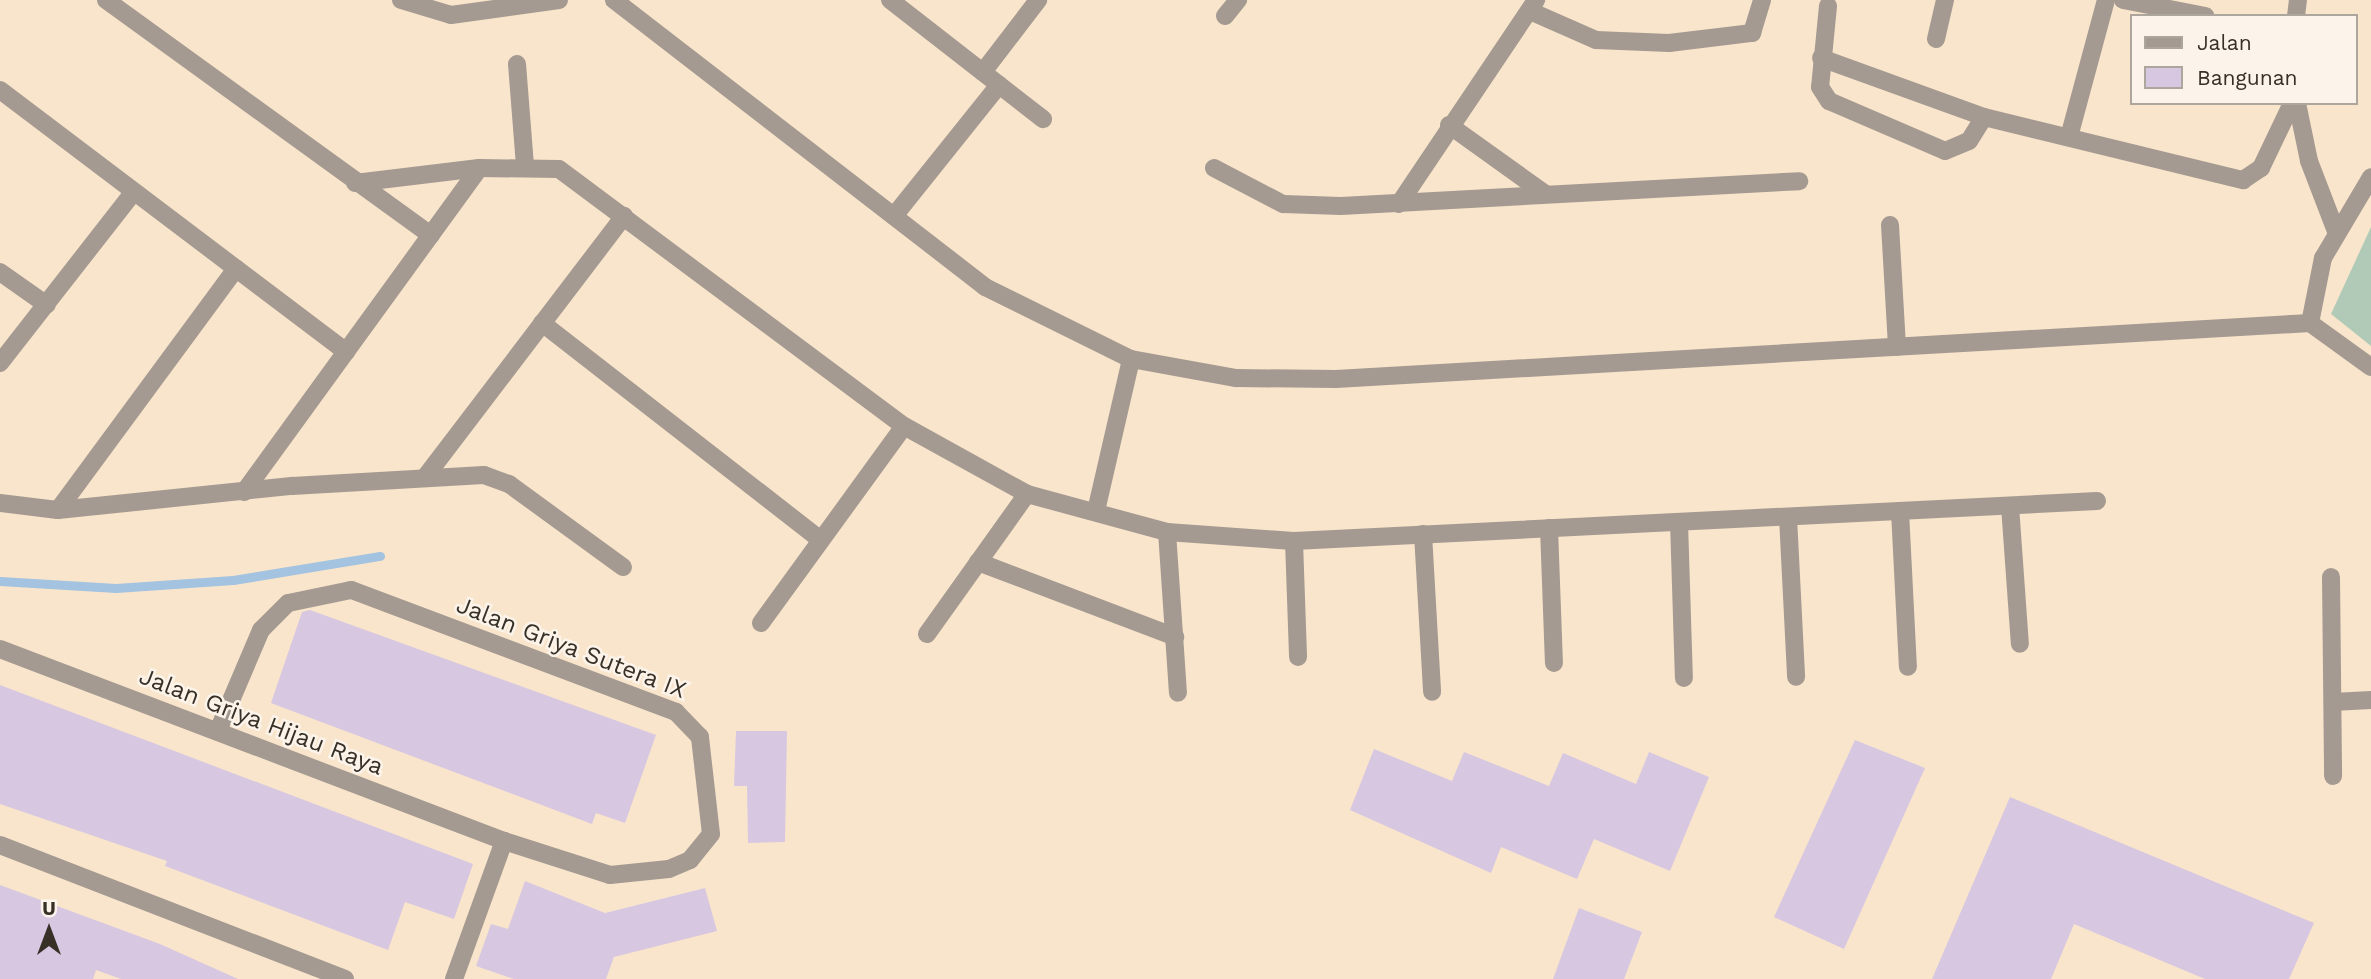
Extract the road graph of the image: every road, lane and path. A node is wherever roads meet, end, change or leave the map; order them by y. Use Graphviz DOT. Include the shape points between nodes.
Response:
graph roads {
  1 [pos="106,0"];
  2 [pos="401,0"];
  3 [pos="559,0"];
  4 [pos="614,0"];
  5 [pos="890,0"];
  6 [pos="1038,0"];
  7 [pos="1238,0"];
  8 [pos="1762,0"];
  9 [pos="1945,0"];
  10 [pos="2106,0"];
  11 [pos="2123,0"];
  12 [pos="1533,5"];
  13 [pos="1828,6"];
  14 [pos="2195,14"];
  15 [pos="1225,16"];
  16 [pos="1936,38"];
  17 [pos="1821,58"];
  18 [pos="517,64"];
  19 [pos="983,72"];
  20 [pos="999,85"];
  21 [pos="0,90"];
  22 [pos="2294,105"];
  23 [pos="2295,105"];
  24 [pos="1984,117"];
  25 [pos="1043,120"];
  26 [pos="1449,125"];
  27 [pos="2069,137"];
  28 [pos="525,165"];
  29 [pos="479,168"];
  30 [pos="1214,168"];
  31 [pos="2371,177"];
  32 [pos="1799,181"];
  33 [pos="355,183"];
  34 [pos="1544,193"];
  35 [pos="132,194"];
  36 [pos="1399,204"];
  37 [pos="624,216"];
  38 [pos="894,216"];
  39 [pos="1890,225"];
  40 [pos="2337,234"];
  41 [pos="431,235"];
  42 [pos="236,269"];
  43 [pos="0,272"];
  44 [pos="47,304"];
  45 [pos="542,323"];
  46 [pos="2310,323"];
  47 [pos="1897,347"];
  48 [pos="346,352"];
  49 [pos="1131,359"];
  50 [pos="0,363"];
  51 [pos="2371,366"];
  52 [pos="904,426"];
  53 [pos="426,476"];
  54 [pos="244,492"];
  55 [pos="1027,494"];
  56 [pos="2097,501"];
  57 [pos="0,503"];
  58 [pos="2010,506"];
  59 [pos="58,510"];
  60 [pos="1096,511"];
  61 [pos="1900,511"];
  62 [pos="1788,517"];
  63 [pos="1679,522"];
  64 [pos="1549,528"];
  65 [pos="1167,532"];
  66 [pos="1423,534"];
  67 [pos="821,540"];
  68 [pos="1294,541"];
  69 [pos="978,562"];
  70 [pos="623,567"];
  71 [pos="2331,577"];
  72 [pos="761,623"];
  73 [pos="927,634"];
  74 [pos="1174,637"];
  75 [pos="2020,644"];
  76 [pos="0,649"];
  77 [pos="1298,657"];
  78 [pos="1554,663"];
  79 [pos="1908,667"];
  80 [pos="1796,677"];
  81 [pos="1684,678"];
  82 [pos="1432,692"];
  83 [pos="1178,693"];
  84 [pos="2371,700"];
  85 [pos="2333,702"];
  86 [pos="218,732"];
  87 [pos="2333,776"];
  88 [pos="504,841"];
  89 [pos="0,845"];
  90 [pos="345,979"];
  91 [pos="454,979"];
  1 -- 33 [label="street"];
  2 -- 3 [label="street" via="451,15"];
  4 -- 38 [label="street"];
  5 -- 19 [label="street"];
  6 -- 19 [label="street"];
  7 -- 15 [label="street"];
  8 -- 12 [label="street" via="1752,33 1670,43 1596,40"];
  9 -- 16 [label="street"];
  10 -- 27 [label="street"];
  11 -- 14 [label="street"];
  12 -- 26 [label="street"];
  13 -- 17 [label="street"];
  17 -- 24 [label="street"];
  17 -- 24 [label="street" via="1820,87 1829,101 1945,151 1969,141"];
  18 -- 28 [label="street"];
  19 -- 20 [label="street"];
  20 -- 25 [label="street"];
  20 -- 38 [label="street"];
  21 -- 35 [label="street"];
  22 -- 27 [label="street" via="2261,168 2243,180"];
  23 -- 40 [label="street" via="2309,161"];
  24 -- 27 [label="street"];
  26 -- 34 [label="street"];
  26 -- 36 [label="street"];
  28 -- 29 [label="street"];
  28 -- 37 [label="street" via="574,176"];
  29 -- 33 [label="street"];
  29 -- 41 [label="street"];
  30 -- 36 [label="street" via="1283,204"];
  31 -- 40 [label="street"];
  32 -- 34 [label="street"];
  33 -- 41 [label="street"];
  34 -- 36 [label="street"];
  35 -- 42 [label="street"];
  35 -- 44 [label="street"];
  37 -- 45 [label="street"];
  37 -- 52 [label="street"];
  38 -- 49 [label="street" via="985,287"];
  39 -- 47 [label="street"];
  40 -- 46 [label="street" via="2323,258"];
  41 -- 48 [label="street"];
  42 -- 48 [label="street"];
  42 -- 59 [label="street"];
  43 -- 44 [label="street"];
  44 -- 50 [label="street"];
  45 -- 53 [label="street"];
  45 -- 67 [label="street"];
  46 -- 47 [label="street"];
  46 -- 51 [label="street"];
  47 -- 49 [label="street" via="1336,379 1236,378"];
  48 -- 54 [label="street"];
  49 -- 60 [label="street"];
  52 -- 55 [label="street"];
  52 -- 67 [label="street"];
  53 -- 54 [label="street"];
  53 -- 70 [label="street" via="499,479"];
  54 -- 59 [label="street"];
  55 -- 60 [label="street"];
  55 -- 69 [label="street"];
  56 -- 58 [label="street"];
  57 -- 59 [label="street"];
  58 -- 61 [label="street"];
  58 -- 75 [label="street"];
  60 -- 65 [label="street"];
  61 -- 62 [label="street"];
  61 -- 79 [label="street"];
  62 -- 63 [label="street"];
  62 -- 80 [label="street"];
  63 -- 64 [label="street"];
  63 -- 81 [label="street"];
  64 -- 66 [label="street"];
  64 -- 78 [label="street"];
  65 -- 68 [label="street"];
  65 -- 74 [label="street"];
  66 -- 68 [label="street"];
  66 -- 82 [label="street"];
  67 -- 72 [label="street"];
  68 -- 77 [label="street"];
  69 -- 73 [label="street"];
  69 -- 74 [label="street"];
  71 -- 85 [label="street"];
  74 -- 83 [label="street"];
  76 -- 86 [label="street, Jalan Griya Hijau Raya"];
  84 -- 85 [label="street"];
  85 -- 87 [label="street"];
  86 -- 88 [label="street, Jalan Griya Hijau Raya"];
  86 -- 88 [label="street, Jalan Griya Sutera IX" via="261,630 288,603 329,590 351,590 693,723 713,815 711,834 690,860 610,875"];
  88 -- 91 [label="street"];
  89 -- 90 [label="street"];
}
